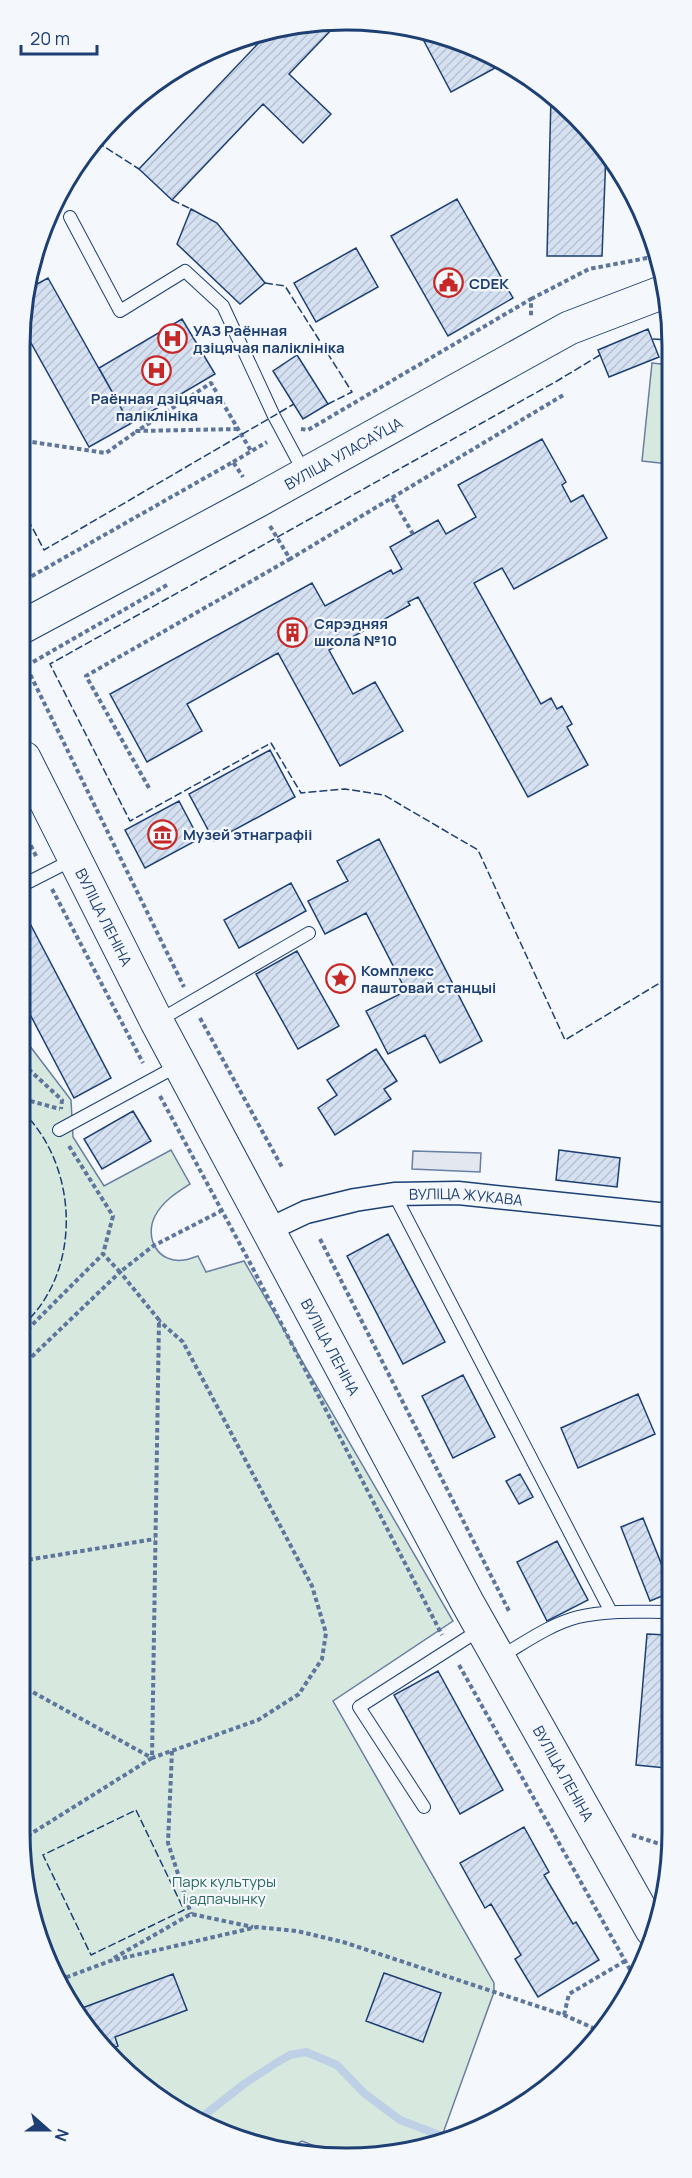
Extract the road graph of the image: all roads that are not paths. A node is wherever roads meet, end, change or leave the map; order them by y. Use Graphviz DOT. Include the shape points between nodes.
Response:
graph roads {
  1 [pos="70,217"];
  2 [pos="657,294"];
  3 [pos="305,475"];
  4 [pos="30,623"];
  5 [pos="30,770"];
  6 [pos="75,859"];
  7 [pos="30,881"];
  8 [pos="309,933"];
  9 [pos="157,1022"];
  10 [pos="180,1064"];
  11 [pos="59,1130"];
  12 [pos="394,1194"];
  13 [pos="662,1214"];
  14 [pos="268,1230"];
  15 [pos="611,1612"];
  16 [pos="662,1612"];
  17 [pos="482,1628"];
  18 [pos="512,1650"];
  19 [pos="424,1807"];
  20 [pos="648,1923"];
  1 -- 3 [label="lane" via="120,311 185,271 223,306"];
  2 -- 3 [label="main road, ВУЛІЦА УЛАСАЎЦА" via="569,328"];
  3 -- 4 [label="main road, ВУЛІЦА УЛАСАЎЦА" via="263,519"];
  5 -- 6 [label="main road, ВУЛІЦА ЛЕНІНА"];
  6 -- 7 [label="lane"];
  6 -- 9 [label="main road, ВУЛІЦА ЛЕНІНА"];
  8 -- 9 [label="lane"];
  9 -- 10 [label="main road, ВУЛІЦА ЛЕНІНА"];
  10 -- 11 [label="lane"];
  10 -- 14 [label="main road, ВУЛІЦА ЛЕНІНА"];
  12 -- 13 [label="street, ВУЛІЦА ЖУКАВА" via="459,1193"];
  12 -- 14 [label="street, ВУЛІЦА ЖУКАВА" via="306,1212"];
  12 -- 15 [label="lane"];
  14 -- 17 [label="main road, ВУЛІЦА ЛЕНІНА"];
  15 -- 16 [label="lane"];
  15 -- 18 [label="lane" via="576,1618"];
  17 -- 18 [label="main road, ВУЛІЦА ЛЕНІНА"];
  17 -- 19 [label="lane" via="360,1707"];
  18 -- 20 [label="main road, ВУЛІЦА ЛЕНІНА"];
}
